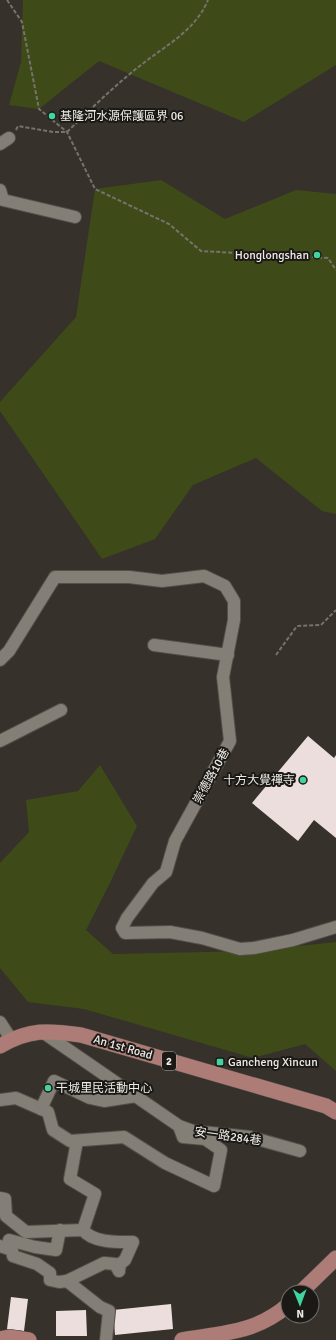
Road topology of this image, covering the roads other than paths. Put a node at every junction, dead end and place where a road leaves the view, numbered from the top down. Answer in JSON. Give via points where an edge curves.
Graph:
{"nodes":[{"id":1,"x":0,"y":190,"type":"edge"},
{"id":2,"x":75,"y":218,"type":"dead end"},
{"id":3,"x":154,"y":645,"type":"dead end"},
{"id":4,"x":228,"y":654,"type":"junction"},
{"id":5,"x":0,"y":660,"type":"edge"},
{"id":6,"x":61,"y":710,"type":"dead end"},
{"id":7,"x":0,"y":741,"type":"edge"},
{"id":8,"x":336,"y":927,"type":"edge"},
{"id":9,"x":0,"y":1022,"type":"edge"},
{"id":10,"x":41,"y":1032,"type":"junction"},
{"id":11,"x":5,"y":1042,"type":"edge"},
{"id":12,"x":136,"y":1096,"type":"junction"},
{"id":13,"x":0,"y":1100,"type":"edge"},
{"id":14,"x":41,"y":1109,"type":"junction"},
{"id":15,"x":336,"y":1112,"type":"edge"},
{"id":16,"x":179,"y":1126,"type":"junction"},
{"id":17,"x":77,"y":1141,"type":"junction"},
{"id":18,"x":300,"y":1151,"type":"dead end"},
{"id":19,"x":0,"y":1198,"type":"edge"},
{"id":20,"x":13,"y":1222,"type":"junction"},
{"id":21,"x":60,"y":1230,"type":"junction"},
{"id":22,"x":83,"y":1230,"type":"junction"},
{"id":23,"x":5,"y":1245,"type":"edge"},
{"id":24,"x":336,"y":1258,"type":"edge"},
{"id":25,"x":67,"y":1281,"type":"junction"},
{"id":26,"x":310,"y":1284,"type":"edge"},
{"id":27,"x":280,"y":1311,"type":"edge"},
{"id":28,"x":106,"y":1338,"type":"edge"},
{"id":29,"x":0,"y":1339,"type":"edge"},
{"id":30,"x":29,"y":1340,"type":"edge"},
{"id":31,"x":182,"y":1340,"type":"edge"}],
"edges":[{"from":1,"to":2,"type":"street","via":[[3,200]]},
{"from":3,"to":4,"type":"street"},
{"from":4,"to":5,"type":"street","name":"崇德路10巷","via":[[234,620],[234,601],[224,586],[204,576],[162,581],[129,577],[55,577],[9,651]]},
{"from":4,"to":8,"type":"street","name":"崇德路10巷","via":[[223,677],[230,741],[174,841],[166,872],[153,883],[126,918],[122,928],[125,933],[170,932],[240,949],[285,941]]},
{"from":6,"to":7,"type":"street"},
{"from":9,"to":11,"type":"street"},
{"from":10,"to":11,"type":"main road","name":"An 1st Road","number":"2"},
{"from":10,"to":12,"type":"street","name":"安一路284巷"},
{"from":10,"to":15,"type":"main road","name":"An 1st Road","number":"2","via":[[81,1035],[326,1106]]},
{"from":12,"to":14,"type":"street","via":[[104,1101],[90,1098],[54,1081]]},
{"from":12,"to":16,"type":"street","name":"安一路284巷"},
{"from":13,"to":14,"type":"street","via":[[16,1098]]},
{"from":14,"to":17,"type":"street","via":[[48,1112],[53,1130],[70,1141]]},
{"from":16,"to":17,"type":"street","via":[[183,1137],[205,1139],[221,1150],[214,1186],[165,1163],[124,1137]]},
{"from":16,"to":18,"type":"street","name":"安一路284巷","via":[[193,1131],[250,1136]]},
{"from":17,"to":22,"type":"street","via":[[70,1180],[95,1194]]},
{"from":19,"to":20,"type":"street","via":[[5,1199],[6,1216]]},
{"from":20,"to":21,"type":"street","via":[[26,1232]]},
{"from":20,"to":23,"type":"street"},
{"from":21,"to":22,"type":"street"},
{"from":21,"to":23,"type":"street","via":[[56,1250]]},
{"from":22,"to":25,"type":"street","via":[[86,1234],[108,1241],[133,1242],[126,1260],[120,1264],[119,1271],[115,1264],[104,1263]]},
{"from":23,"to":25,"type":"street","via":[[12,1250],[13,1256],[37,1264],[50,1273],[50,1280]]},
{"from":24,"to":26,"type":"main road"},
{"from":25,"to":28,"type":"street","via":[[100,1307],[109,1310]]},
{"from":27,"to":31,"type":"main road","via":[[257,1325],[241,1330]]},
{"from":29,"to":30,"type":"main road","via":[[9,1337]]}]}
